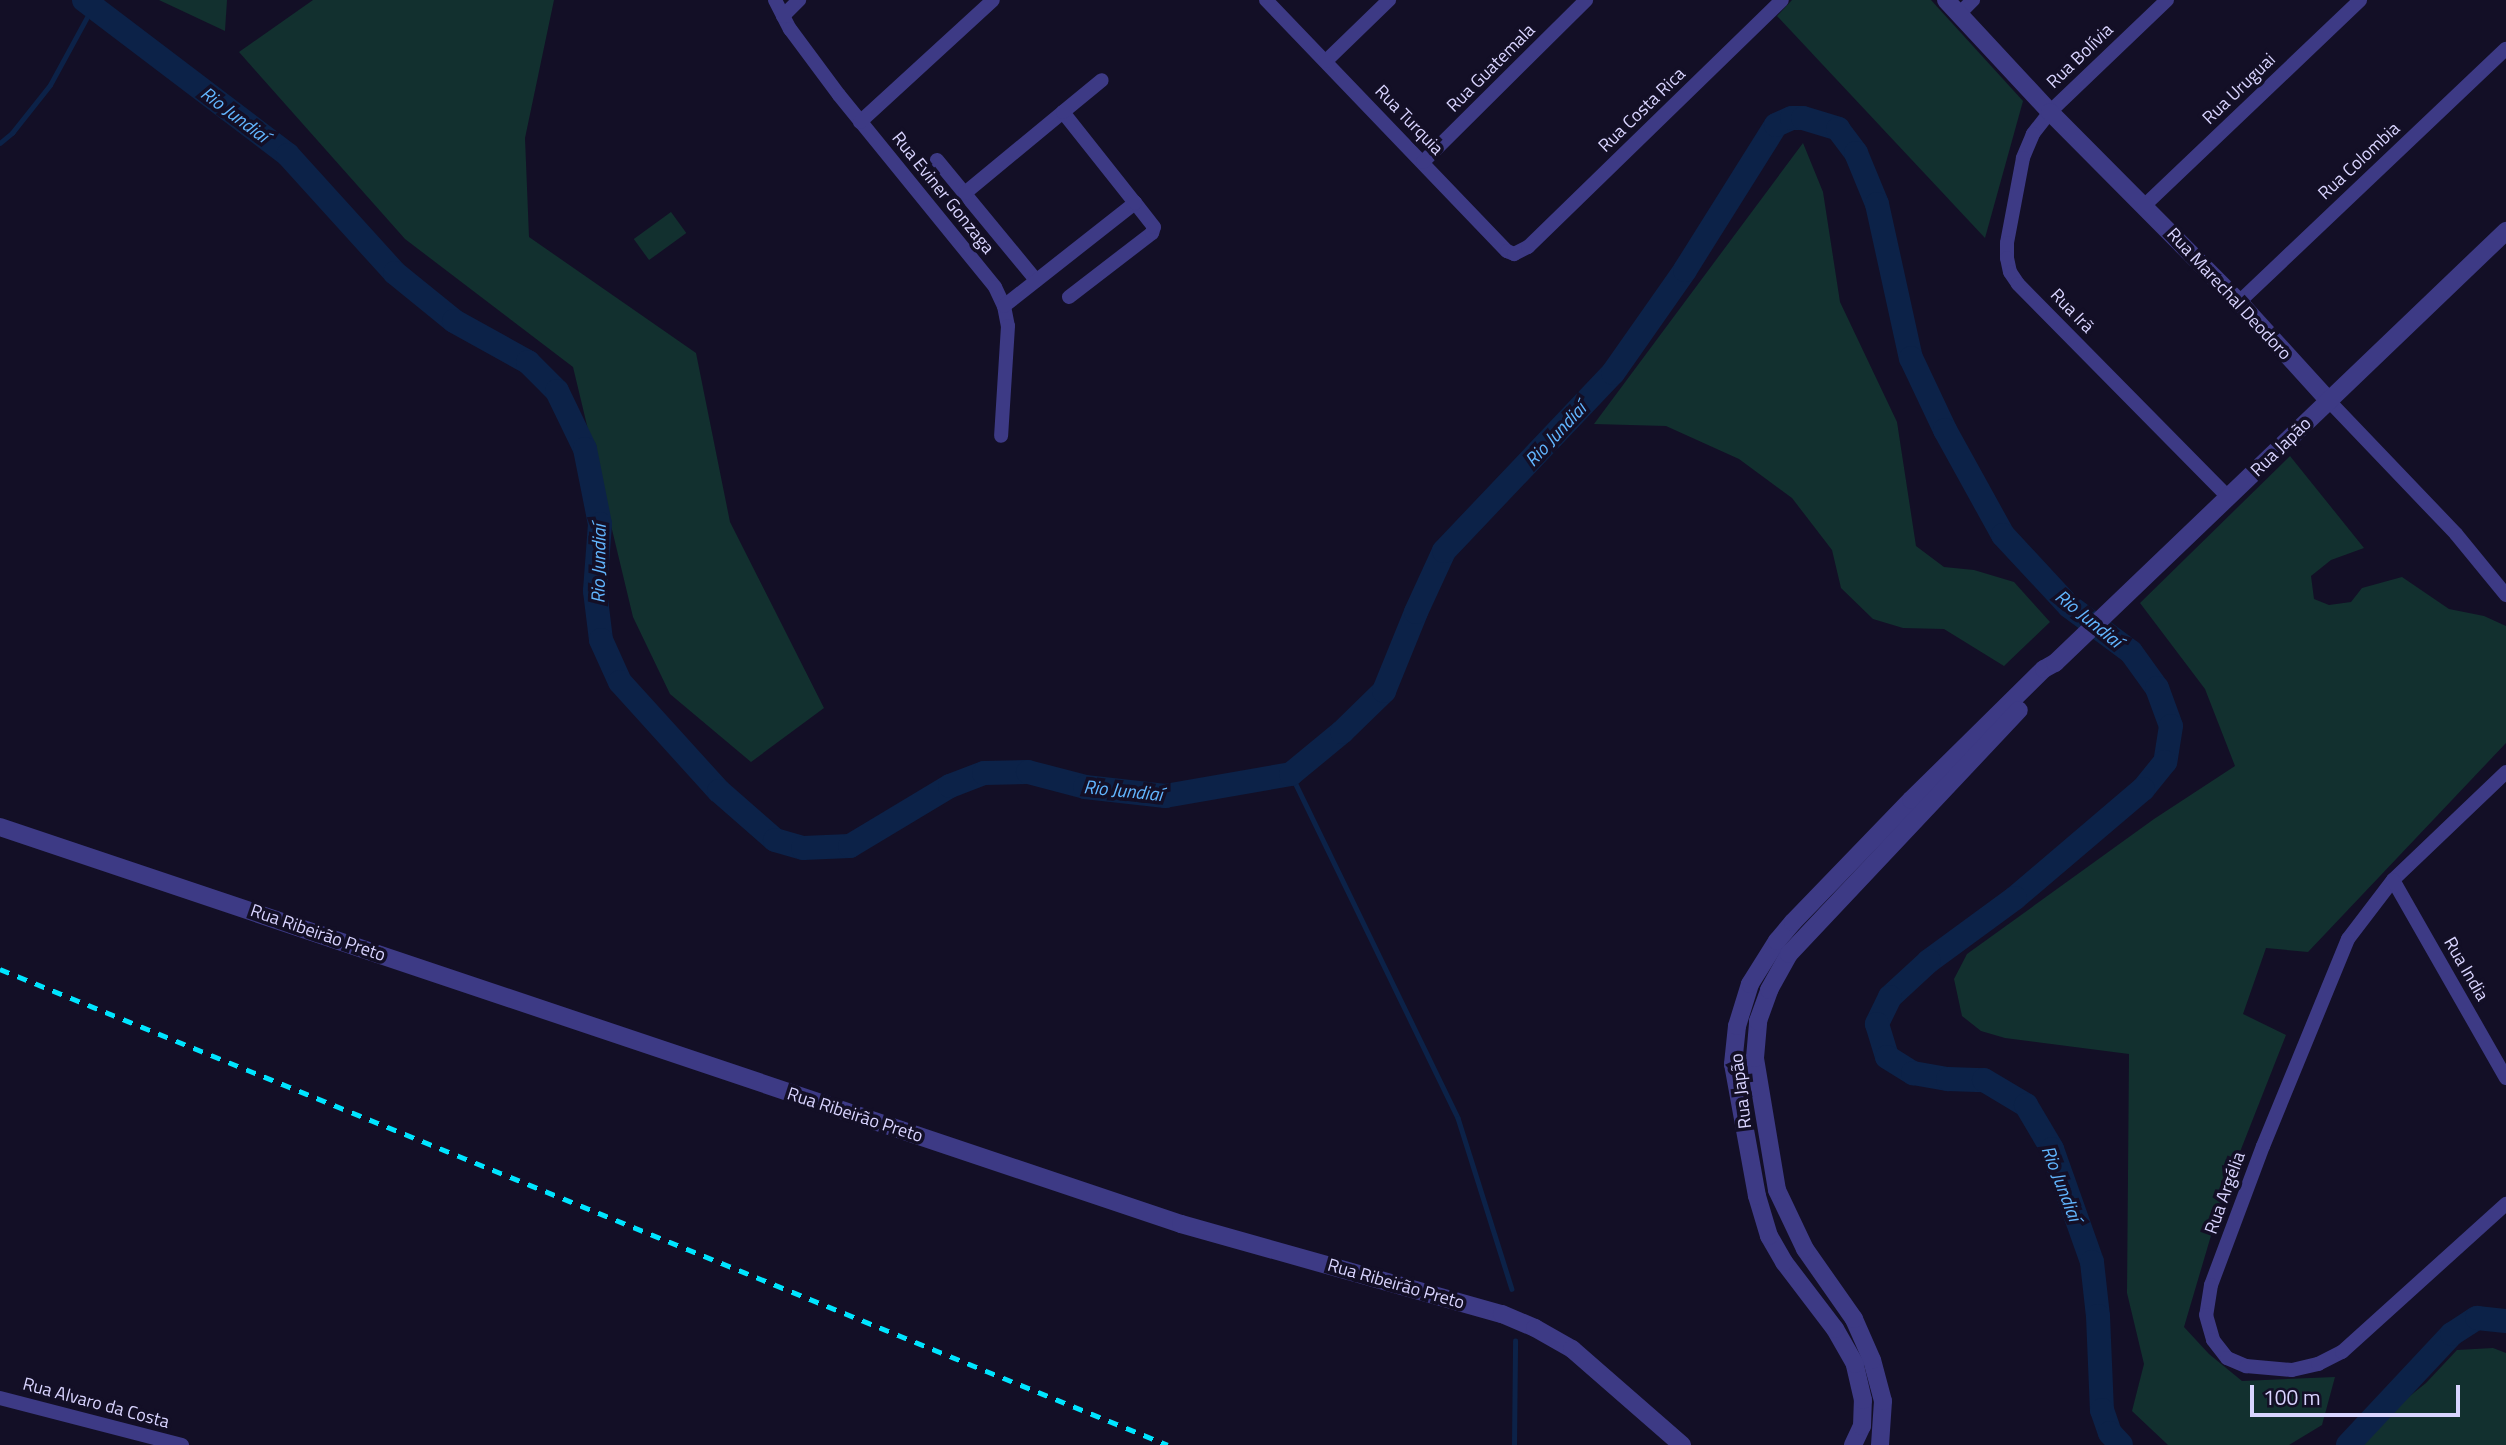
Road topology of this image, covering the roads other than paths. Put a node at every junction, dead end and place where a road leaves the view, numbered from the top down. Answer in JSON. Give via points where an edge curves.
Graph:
{"nodes":[{"id":1,"x":775,"y":0,"type":"edge"},
{"id":2,"x":799,"y":0,"type":"edge"},
{"id":3,"x":993,"y":0,"type":"edge"},
{"id":4,"x":1266,"y":0,"type":"edge"},
{"id":5,"x":1389,"y":0,"type":"edge"},
{"id":6,"x":1587,"y":0,"type":"edge"},
{"id":7,"x":1782,"y":0,"type":"edge"},
{"id":8,"x":1946,"y":0,"type":"edge"},
{"id":9,"x":1973,"y":0,"type":"edge"},
{"id":10,"x":2166,"y":0,"type":"edge"},
{"id":11,"x":2360,"y":0,"type":"edge"},
{"id":12,"x":1959,"y":14,"type":"junction"},
{"id":13,"x":783,"y":16,"type":"junction"},
{"id":14,"x":2506,"y":49,"type":"edge"},
{"id":15,"x":1326,"y":61,"type":"junction"},
{"id":16,"x":1102,"y":80,"type":"dead end"},
{"id":17,"x":2050,"y":111,"type":"junction"},
{"id":18,"x":1063,"y":112,"type":"junction"},
{"id":19,"x":860,"y":122,"type":"junction"},
{"id":20,"x":937,"y":160,"type":"dead end"},
{"id":21,"x":1423,"y":162,"type":"junction"},
{"id":22,"x":965,"y":193,"type":"junction"},
{"id":23,"x":1135,"y":203,"type":"junction"},
{"id":24,"x":2144,"y":205,"type":"junction"},
{"id":25,"x":2506,"y":231,"type":"edge"},
{"id":26,"x":1528,"y":247,"type":"joint"},
{"id":27,"x":1036,"y":280,"type":"junction"},
{"id":28,"x":1069,"y":297,"type":"dead end"},
{"id":29,"x":2239,"y":302,"type":"junction"},
{"id":30,"x":1004,"y":306,"type":"junction"},
{"id":31,"x":2329,"y":401,"type":"junction"},
{"id":32,"x":1001,"y":436,"type":"dead end"},
{"id":33,"x":2228,"y":497,"type":"junction"},
{"id":34,"x":2506,"y":595,"type":"edge"},
{"id":35,"x":2059,"y":659,"type":"junction"},
{"id":36,"x":2506,"y":772,"type":"edge"},
{"id":37,"x":0,"y":828,"type":"edge"},
{"id":38,"x":2393,"y":880,"type":"junction"},
{"id":39,"x":2506,"y":1077,"type":"edge"},
{"id":40,"x":2506,"y":1204,"type":"edge"},
{"id":41,"x":0,"y":1398,"type":"edge"},
{"id":42,"x":182,"y":1445,"type":"edge"},
{"id":43,"x":1682,"y":1445,"type":"edge"},
{"id":44,"x":1853,"y":1445,"type":"edge"},
{"id":45,"x":1880,"y":1445,"type":"edge"}],
"edges":[{"from":1,"to":13,"type":"street","name":"Rua Eviner Gonzaga"},
{"from":2,"to":13,"type":"street"},
{"from":3,"to":19,"type":"street"},
{"from":4,"to":15,"type":"street","name":"Rua Turquia"},
{"from":5,"to":15,"type":"street"},
{"from":6,"to":21,"type":"street","name":"Rua Guatemala"},
{"from":7,"to":26,"type":"street","name":"Rua Costa Rica"},
{"from":8,"to":12,"type":"street","name":"Rua Marechal Deodoro"},
{"from":9,"to":12,"type":"street"},
{"from":10,"to":17,"type":"street","name":"Rua Bolívia"},
{"from":11,"to":24,"type":"street","name":"Rua Uruguai"},
{"from":12,"to":17,"type":"street","name":"Rua Marechal Deodoro"},
{"from":13,"to":19,"type":"street","name":"Rua Eviner Gonzaga"},
{"from":14,"to":29,"type":"street","name":"Rua Colombia"},
{"from":15,"to":21,"type":"street","name":"Rua Turquia"},
{"from":16,"to":18,"type":"street"},
{"from":17,"to":24,"type":"street","name":"Rua Marechal Deodoro"},
{"from":17,"to":33,"type":"street","name":"Rua Irã","via":[[2023,158],[2007,243],[2010,272]]},
{"from":18,"to":22,"type":"street"},
{"from":18,"to":23,"type":"street"},
{"from":19,"to":30,"type":"street","name":"Rua Eviner Gonzaga","via":[[995,287]]},
{"from":20,"to":22,"type":"street"},
{"from":21,"to":26,"type":"street","name":"Rua Turquia","via":[[1507,251],[1514,254]]},
{"from":22,"to":27,"type":"street"},
{"from":23,"to":27,"type":"street"},
{"from":23,"to":28,"type":"street","via":[[1154,227],[1152,233]]},
{"from":24,"to":29,"type":"street","name":"Rua Marechal Deodoro"},
{"from":25,"to":31,"type":"street","name":"Rua Japão"},
{"from":27,"to":30,"type":"street"},
{"from":29,"to":31,"type":"street","name":"Rua Marechal Deodoro"},
{"from":30,"to":32,"type":"street","name":"Rua Eviner Gonzaga","via":[[1008,326]]},
{"from":31,"to":33,"type":"street","name":"Rua Japão"},
{"from":31,"to":34,"type":"street","name":"Rua Marechal Deodoro","via":[[2456,534]]},
{"from":33,"to":35,"type":"street","name":"Rua Japão"},
{"from":35,"to":44,"type":"street","name":"Rua Japão","via":[[1793,922],[1750,984],[1737,1026],[1734,1064],[1757,1196],[1769,1236],[1784,1262],[1835,1329],[1855,1364],[1863,1400],[1861,1426]]},
{"from":35,"to":45,"type":"street","name":"Rua Japão","via":[[2026,703],[1789,954],[1758,1021],[1755,1058],[1777,1191],[1805,1249],[1854,1319],[1872,1360],[1883,1401]]},
{"from":36,"to":38,"type":"street","name":"Rua Argélia"},
{"from":37,"to":43,"type":"street","name":"Rua Ribeirão Preto","via":[[1181,1224],[1502,1314],[1572,1349]]},
{"from":38,"to":39,"type":"street","name":"Rua India"},
{"from":38,"to":40,"type":"street","name":"Rua Argélia","via":[[2348,939],[2263,1146],[2211,1285],[2206,1315],[2213,1340],[2227,1358],[2246,1366],[2292,1370],[2318,1364],[2342,1352]]},
{"from":41,"to":42,"type":"street","name":"Rua Alvaro da Costa"}]}
